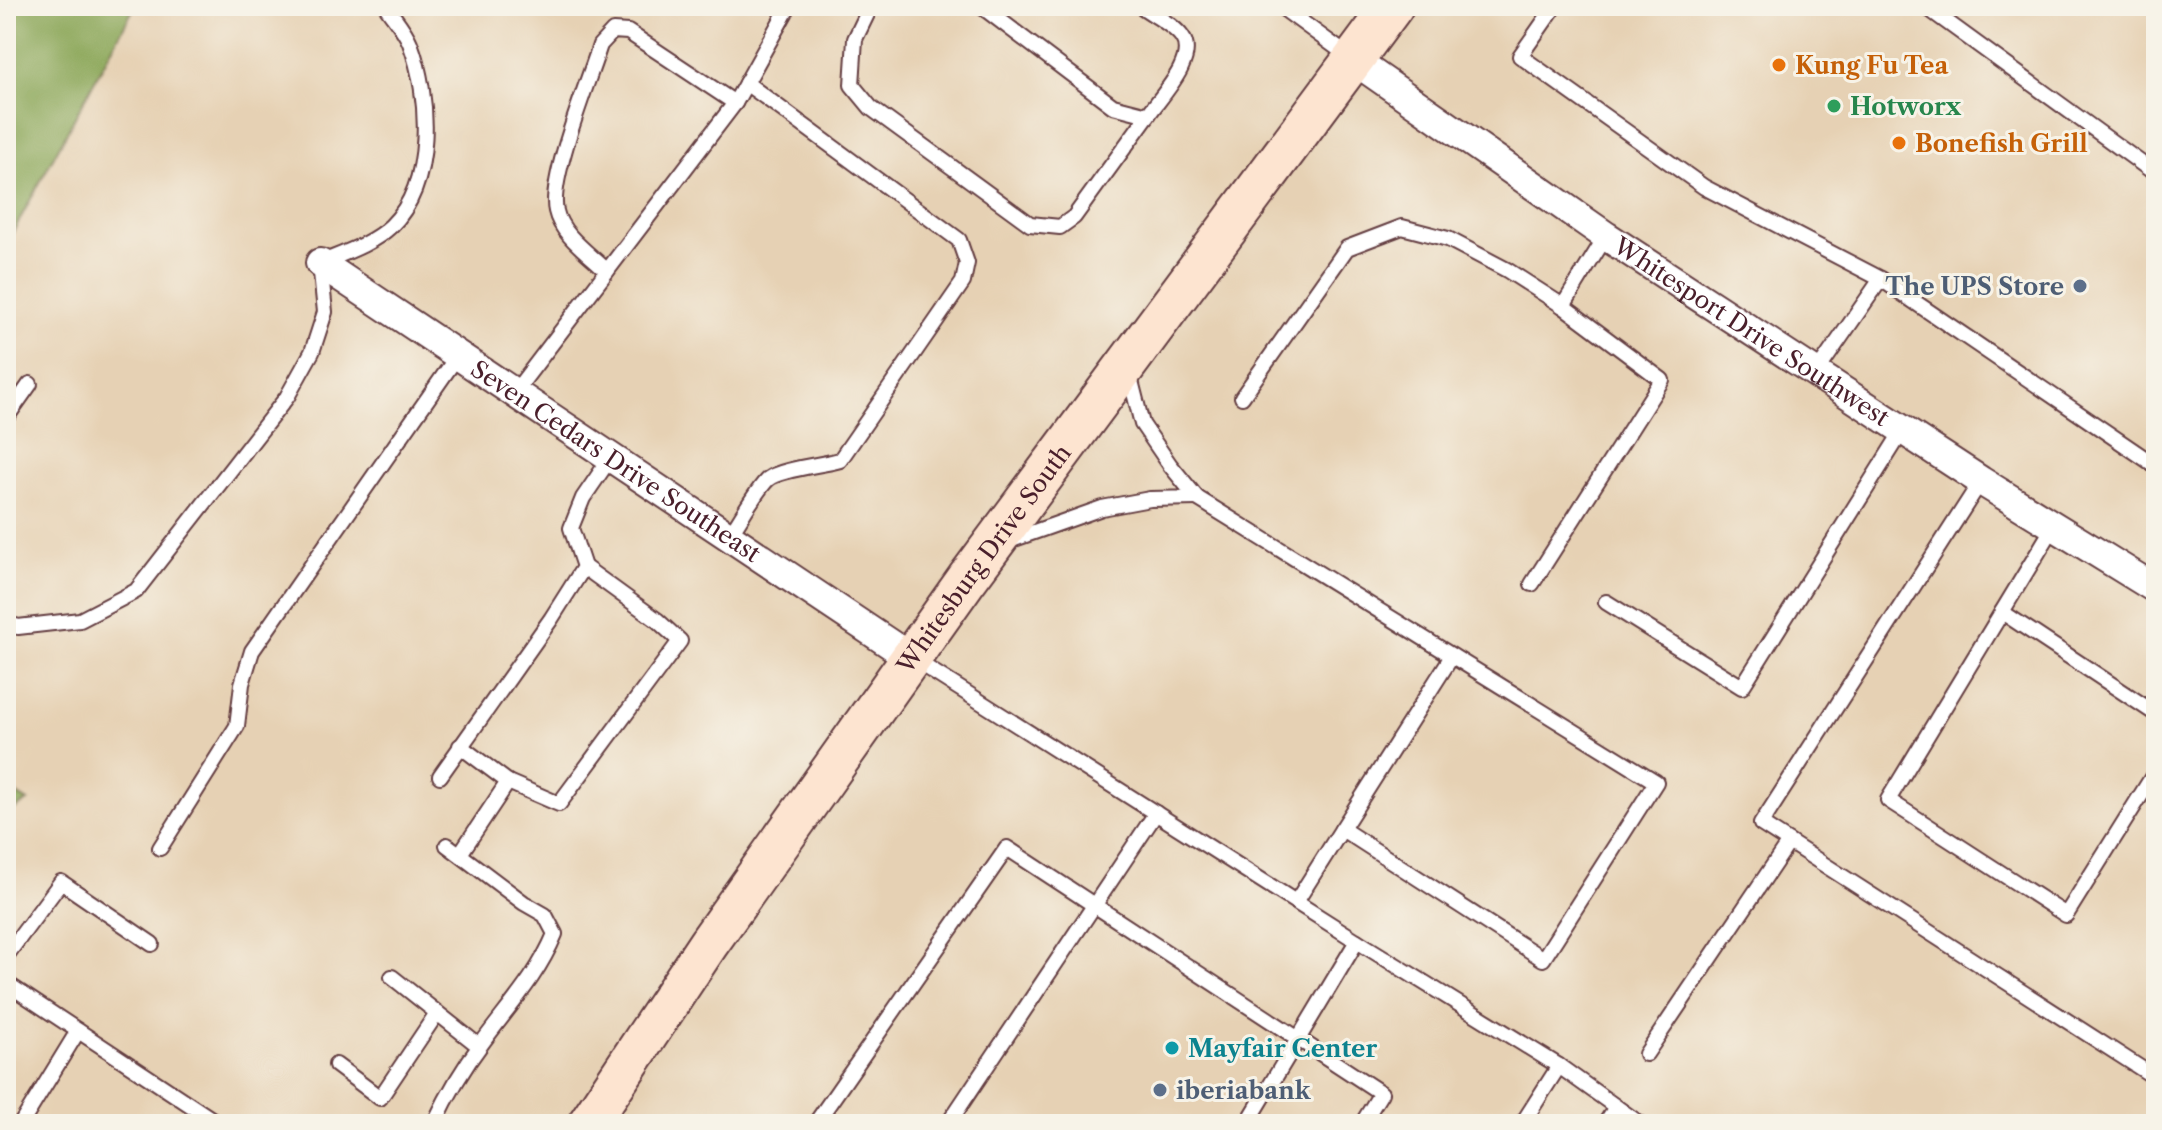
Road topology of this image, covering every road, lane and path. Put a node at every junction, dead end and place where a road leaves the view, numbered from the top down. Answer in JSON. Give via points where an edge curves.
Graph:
{"nodes":[{"id":1,"x":386,"y":6,"type":"edge"},
{"id":2,"x":789,"y":6,"type":"edge"},
{"id":3,"x":871,"y":6,"type":"edge"},
{"id":4,"x":981,"y":6,"type":"edge"},
{"id":5,"x":1141,"y":6,"type":"edge"},
{"id":6,"x":1280,"y":6,"type":"edge"},
{"id":7,"x":1393,"y":6,"type":"edge"},
{"id":8,"x":1555,"y":6,"type":"edge"},
{"id":9,"x":1925,"y":6,"type":"edge"},
{"id":10,"x":1355,"y":61,"type":"junction"},
{"id":11,"x":746,"y":83,"type":"junction"},
{"id":12,"x":735,"y":103,"type":"junction"},
{"id":13,"x":1148,"y":115,"type":"junction"},
{"id":14,"x":2156,"y":174,"type":"edge"},
{"id":15,"x":1606,"y":236,"type":"junction"},
{"id":16,"x":320,"y":263,"type":"junction"},
{"id":17,"x":607,"y":271,"type":"junction"},
{"id":18,"x":1881,"y":279,"type":"junction"},
{"id":19,"x":1563,"y":306,"type":"junction"},
{"id":20,"x":458,"y":355,"type":"junction"},
{"id":21,"x":1126,"y":363,"type":"junction"},
{"id":22,"x":1816,"y":373,"type":"junction"},
{"id":23,"x":30,"y":384,"type":"dead end"},
{"id":24,"x":514,"y":393,"type":"junction"},
{"id":25,"x":1242,"y":397,"type":"dead end"},
{"id":26,"x":6,"y":418,"type":"edge"},
{"id":27,"x":1903,"y":430,"type":"junction"},
{"id":28,"x":611,"y":457,"type":"junction"},
{"id":29,"x":2156,"y":466,"type":"edge"},
{"id":30,"x":1981,"y":481,"type":"junction"},
{"id":31,"x":1197,"y":498,"type":"junction"},
{"id":32,"x":2054,"y":526,"type":"junction"},
{"id":33,"x":729,"y":536,"type":"junction"},
{"id":34,"x":990,"y":548,"type":"junction"},
{"id":35,"x":584,"y":567,"type":"junction"},
{"id":36,"x":1532,"y":584,"type":"dead end"},
{"id":37,"x":2156,"y":589,"type":"edge"},
{"id":38,"x":1606,"y":602,"type":"dead end"},
{"id":39,"x":2002,"y":612,"type":"junction"},
{"id":40,"x":6,"y":623,"type":"edge"},
{"id":41,"x":1452,"y":656,"type":"junction"},
{"id":42,"x":911,"y":658,"type":"junction"},
{"id":43,"x":2156,"y":714,"type":"edge"},
{"id":44,"x":460,"y":746,"type":"junction"},
{"id":45,"x":2156,"y":771,"type":"edge"},
{"id":46,"x":440,"y":776,"type":"dead end"},
{"id":47,"x":508,"y":782,"type":"junction"},
{"id":48,"x":1156,"y":813,"type":"junction"},
{"id":49,"x":1342,"y":829,"type":"junction"},
{"id":50,"x":1789,"y":842,"type":"junction"},
{"id":51,"x":447,"y":845,"type":"dead end"},
{"id":52,"x":160,"y":848,"type":"dead end"},
{"id":53,"x":460,"y":854,"type":"junction"},
{"id":54,"x":1296,"y":902,"type":"junction"},
{"id":55,"x":1093,"y":904,"type":"junction"},
{"id":56,"x":1357,"y":941,"type":"junction"},
{"id":57,"x":152,"y":944,"type":"dead end"},
{"id":58,"x":6,"y":956,"type":"edge"},
{"id":59,"x":392,"y":977,"type":"dead end"},
{"id":60,"x":6,"y":983,"type":"edge"},
{"id":61,"x":437,"y":1013,"type":"junction"},
{"id":62,"x":78,"y":1031,"type":"junction"},
{"id":63,"x":1298,"y":1038,"type":"junction"},
{"id":64,"x":479,"y":1046,"type":"junction"},
{"id":65,"x":1646,"y":1054,"type":"dead end"},
{"id":66,"x":336,"y":1065,"type":"dead end"},
{"id":67,"x":1559,"y":1066,"type":"junction"},
{"id":68,"x":2156,"y":1078,"type":"edge"},
{"id":69,"x":1616,"y":1107,"type":"junction"},
{"id":70,"x":21,"y":1124,"type":"edge"},
{"id":71,"x":219,"y":1124,"type":"edge"},
{"id":72,"x":434,"y":1124,"type":"edge"},
{"id":73,"x":588,"y":1124,"type":"edge"},
{"id":74,"x":815,"y":1124,"type":"edge"},
{"id":75,"x":948,"y":1124,"type":"edge"},
{"id":76,"x":1247,"y":1124,"type":"edge"},
{"id":77,"x":1362,"y":1124,"type":"edge"},
{"id":78,"x":1522,"y":1124,"type":"edge"},
{"id":79,"x":1605,"y":1124,"type":"edge"},
{"id":80,"x":1640,"y":1124,"type":"edge"}],
"edges":[{"from":1,"to":16,"type":"lane","via":[[409,40],[420,81],[425,135],[417,182],[390,227],[364,245]]},
{"from":2,"to":11,"type":"lane"},
{"from":3,"to":13,"type":"lane","via":[[855,39],[852,85],[871,108],[1030,224],[1060,227],[1074,217]]},
{"from":4,"to":13,"type":"lane","via":[[1113,106]]},
{"from":5,"to":13,"type":"lane","via":[[1182,36],[1188,49],[1184,65]]},
{"from":6,"to":10,"type":"lane"},
{"from":7,"to":10,"type":"main road","name":"Whitesburg Drive South"},
{"from":8,"to":18,"type":"lane","via":[[1520,56],[1704,187]]},
{"from":9,"to":14,"type":"lane"},
{"from":10,"to":15,"type":"street","name":"Whitesport Drive Southwest"},
{"from":10,"to":21,"type":"main road","name":"Whitesburg Drive South"},
{"from":11,"to":12,"type":"lane"},
{"from":11,"to":33,"type":"lane","via":[[959,240],[967,263],[963,282],[840,460],[769,479]]},
{"from":12,"to":17,"type":"lane"},
{"from":12,"to":17,"type":"lane","via":[[628,32],[613,31],[600,45],[555,182],[556,211],[564,230]]},
{"from":15,"to":19,"type":"lane"},
{"from":15,"to":22,"type":"street","name":"Whitesport Drive Southwest"},
{"from":16,"to":20,"type":"street","name":"Seven Cedars Drive Southeast"},
{"from":16,"to":40,"type":"lane","via":[[325,312],[312,352],[287,397],[136,591],[80,620],[18,627]]},
{"from":17,"to":24,"type":"lane"},
{"from":18,"to":22,"type":"lane"},
{"from":18,"to":29,"type":"lane"},
{"from":19,"to":25,"type":"lane","via":[[1448,239],[1402,227],[1347,248]]},
{"from":19,"to":36,"type":"lane","via":[[1662,380]]},
{"from":20,"to":24,"type":"street","name":"Seven Cedars Drive Southeast"},
{"from":20,"to":52,"type":"lane","via":[[252,651],[237,726]]},
{"from":21,"to":31,"type":"lane","via":[[1142,424]]},
{"from":21,"to":34,"type":"main road","name":"Whitesburg Drive South"},
{"from":22,"to":27,"type":"street","name":"Whitesport Drive Southwest"},
{"from":23,"to":26,"type":"lane"},
{"from":24,"to":28,"type":"street","name":"Seven Cedars Drive Southeast"},
{"from":27,"to":30,"type":"street","name":"Whitesport Drive Southwest"},
{"from":27,"to":38,"type":"lane","via":[[1742,687]]},
{"from":28,"to":33,"type":"street","name":"Seven Cedars Drive Southeast"},
{"from":28,"to":35,"type":"lane","via":[[583,498],[571,528]]},
{"from":30,"to":32,"type":"street","name":"Whitesport Drive Southwest"},
{"from":30,"to":50,"type":"lane","via":[[1761,824]]},
{"from":31,"to":34,"type":"lane","via":[[1102,508]]},
{"from":31,"to":41,"type":"lane"},
{"from":32,"to":37,"type":"street","name":"Whitesport Drive Southwest"},
{"from":32,"to":39,"type":"lane"},
{"from":33,"to":42,"type":"street","name":"Seven Cedars Drive Southeast"},
{"from":34,"to":42,"type":"main road","name":"Whitesburg Drive South"},
{"from":35,"to":44,"type":"lane"},
{"from":35,"to":47,"type":"lane","via":[[680,641],[559,804]]},
{"from":39,"to":43,"type":"lane"},
{"from":39,"to":45,"type":"lane","via":[[1888,800],[2066,915]]},
{"from":41,"to":49,"type":"lane"},
{"from":41,"to":49,"type":"lane","via":[[1656,782],[1648,795],[1543,959]]},
{"from":42,"to":48,"type":"lane"},
{"from":42,"to":73,"type":"main road","name":"Whitesburg Drive South"},
{"from":44,"to":46,"type":"lane"},
{"from":44,"to":47,"type":"lane"},
{"from":47,"to":53,"type":"lane"},
{"from":48,"to":54,"type":"lane"},
{"from":48,"to":55,"type":"lane"},
{"from":49,"to":54,"type":"lane"},
{"from":50,"to":65,"type":"lane"},
{"from":50,"to":68,"type":"lane"},
{"from":51,"to":53,"type":"lane"},
{"from":53,"to":64,"type":"lane","via":[[545,915],[555,934],[543,962]]},
{"from":54,"to":56,"type":"lane"},
{"from":55,"to":63,"type":"lane"},
{"from":55,"to":74,"type":"lane","via":[[1007,848]]},
{"from":55,"to":75,"type":"lane"},
{"from":56,"to":63,"type":"lane"},
{"from":56,"to":67,"type":"lane"},
{"from":57,"to":58,"type":"lane","via":[[61,882]]},
{"from":59,"to":61,"type":"lane"},
{"from":60,"to":62,"type":"lane"},
{"from":61,"to":64,"type":"lane"},
{"from":61,"to":66,"type":"lane","via":[[380,1098]]},
{"from":62,"to":70,"type":"lane"},
{"from":62,"to":71,"type":"lane"},
{"from":63,"to":76,"type":"lane"},
{"from":63,"to":77,"type":"lane","via":[[1381,1093]]},
{"from":64,"to":72,"type":"lane"},
{"from":67,"to":69,"type":"lane"},
{"from":67,"to":78,"type":"lane"},
{"from":69,"to":79,"type":"lane"},
{"from":69,"to":80,"type":"lane"}]}
